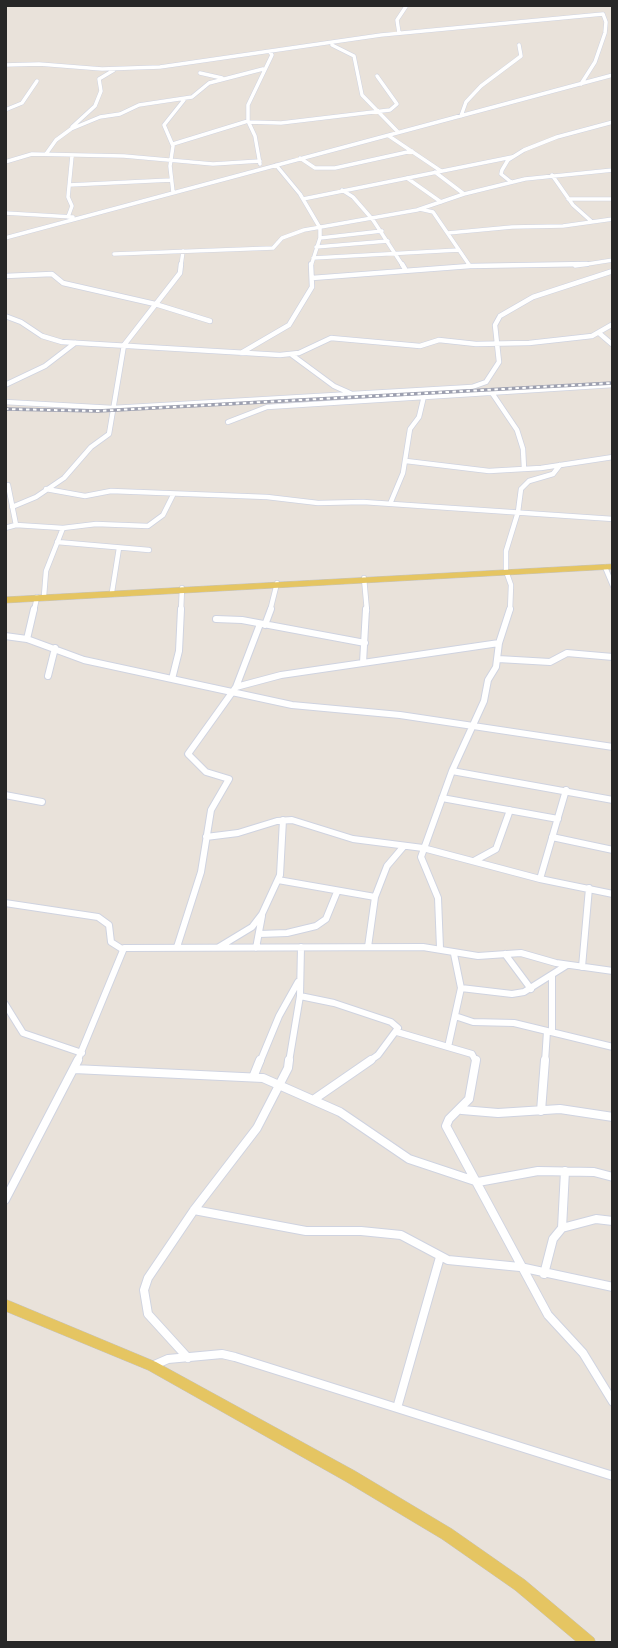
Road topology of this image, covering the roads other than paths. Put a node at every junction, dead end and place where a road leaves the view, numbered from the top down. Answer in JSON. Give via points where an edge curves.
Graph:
{"nodes":[{"id":1,"x":407,"y":5,"type":"edge"},
{"id":2,"x":399,"y":33,"type":"junction"},
{"id":3,"x":323,"y":44,"type":"junction"},
{"id":4,"x":519,"y":45,"type":"dead end"},
{"id":5,"x":270,"y":52,"type":"junction"},
{"id":6,"x":192,"y":63,"type":"junction"},
{"id":7,"x":5,"y":65,"type":"edge"},
{"id":8,"x":115,"y":69,"type":"junction"},
{"id":9,"x":263,"y":69,"type":"junction"},
{"id":10,"x":200,"y":73,"type":"junction"},
{"id":11,"x":613,"y":75,"type":"edge"},
{"id":12,"x":377,"y":76,"type":"dead end"},
{"id":13,"x":226,"y":79,"type":"junction"},
{"id":14,"x":37,"y":81,"type":"dead end"},
{"id":15,"x":206,"y":84,"type":"junction"},
{"id":16,"x":581,"y":84,"type":"junction"},
{"id":17,"x":184,"y":100,"type":"junction"},
{"id":18,"x":5,"y":110,"type":"edge"},
{"id":19,"x":378,"y":113,"type":"junction"},
{"id":20,"x":461,"y":116,"type":"junction"},
{"id":21,"x":249,"y":122,"type":"junction"},
{"id":22,"x":613,"y":122,"type":"edge"},
{"id":23,"x":71,"y":129,"type":"junction"},
{"id":24,"x":396,"y":135,"type":"junction"},
{"id":25,"x":173,"y":144,"type":"junction"},
{"id":26,"x":412,"y":151,"type":"junction"},
{"id":27,"x":46,"y":154,"type":"junction"},
{"id":28,"x":72,"y":156,"type":"junction"},
{"id":29,"x":512,"y":157,"type":"junction"},
{"id":30,"x":300,"y":158,"type":"junction"},
{"id":31,"x":170,"y":160,"type":"junction"},
{"id":32,"x":260,"y":161,"type":"junction"},
{"id":33,"x":5,"y":162,"type":"edge"},
{"id":34,"x":276,"y":165,"type":"junction"},
{"id":35,"x":258,"y":170,"type":"junction"},
{"id":36,"x":613,"y":170,"type":"edge"},
{"id":37,"x":441,"y":171,"type":"junction"},
{"id":38,"x":435,"y":172,"type":"junction"},
{"id":39,"x":552,"y":175,"type":"junction"},
{"id":40,"x":407,"y":178,"type":"junction"},
{"id":41,"x":171,"y":180,"type":"junction"},
{"id":42,"x":511,"y":182,"type":"junction"},
{"id":43,"x":69,"y":185,"type":"junction"},
{"id":44,"x":342,"y":190,"type":"junction"},
{"id":45,"x":173,"y":192,"type":"junction"},
{"id":46,"x":464,"y":194,"type":"junction"},
{"id":47,"x":303,"y":199,"type":"junction"},
{"id":48,"x":568,"y":199,"type":"junction"},
{"id":49,"x":613,"y":199,"type":"edge"},
{"id":50,"x":441,"y":202,"type":"junction"},
{"id":51,"x":420,"y":209,"type":"junction"},
{"id":52,"x":5,"y":213,"type":"edge"},
{"id":53,"x":68,"y":217,"type":"junction"},
{"id":54,"x":79,"y":218,"type":"junction"},
{"id":55,"x":373,"y":219,"type":"junction"},
{"id":56,"x":613,"y":219,"type":"edge"},
{"id":57,"x":591,"y":221,"type":"junction"},
{"id":58,"x":320,"y":228,"type":"junction"},
{"id":59,"x":382,"y":231,"type":"junction"},
{"id":60,"x":447,"y":233,"type":"junction"},
{"id":61,"x":5,"y":238,"type":"edge"},
{"id":62,"x":320,"y":238,"type":"junction"},
{"id":63,"x":388,"y":241,"type":"junction"},
{"id":64,"x":316,"y":247,"type":"junction"},
{"id":65,"x":458,"y":250,"type":"junction"},
{"id":66,"x":183,"y":251,"type":"junction"},
{"id":67,"x":395,"y":253,"type":"junction"},
{"id":68,"x":114,"y":254,"type":"dead end"},
{"id":69,"x":313,"y":258,"type":"junction"},
{"id":70,"x":613,"y":260,"type":"edge"},
{"id":71,"x":470,"y":266,"type":"junction"},
{"id":72,"x":405,"y":269,"type":"junction"},
{"id":73,"x":613,"y":271,"type":"edge"},
{"id":74,"x":5,"y":276,"type":"edge"},
{"id":75,"x":312,"y":278,"type":"junction"},
{"id":76,"x":155,"y":304,"type":"junction"},
{"id":77,"x":5,"y":316,"type":"edge"},
{"id":78,"x":210,"y":321,"type":"dead end"},
{"id":79,"x":613,"y":324,"type":"edge"},
{"id":80,"x":599,"y":333,"type":"junction"},
{"id":81,"x":497,"y":343,"type":"junction"},
{"id":82,"x":75,"y":344,"type":"junction"},
{"id":83,"x":124,"y":345,"type":"junction"},
{"id":84,"x":613,"y":345,"type":"edge"},
{"id":85,"x":241,"y":353,"type":"junction"},
{"id":86,"x":292,"y":355,"type":"junction"},
{"id":87,"x":613,"y":385,"type":"edge"},
{"id":88,"x":5,"y":386,"type":"edge"},
{"id":89,"x":492,"y":393,"type":"junction"},
{"id":90,"x":355,"y":395,"type":"junction"},
{"id":91,"x":424,"y":397,"type":"junction"},
{"id":92,"x":5,"y":402,"type":"edge"},
{"id":93,"x":113,"y":408,"type":"junction"},
{"id":94,"x":228,"y":422,"type":"dead end"},
{"id":95,"x":613,"y":457,"type":"edge"},
{"id":96,"x":406,"y":461,"type":"junction"},
{"id":97,"x":559,"y":465,"type":"junction"},
{"id":98,"x":524,"y":469,"type":"junction"},
{"id":99,"x":8,"y":485,"type":"dead end"},
{"id":100,"x":46,"y":489,"type":"junction"},
{"id":101,"x":173,"y":495,"type":"junction"},
{"id":102,"x":390,"y":504,"type":"junction"},
{"id":103,"x":12,"y":506,"type":"junction"},
{"id":104,"x":518,"y":512,"type":"junction"},
{"id":105,"x":613,"y":519,"type":"edge"},
{"id":106,"x":16,"y":525,"type":"junction"},
{"id":107,"x":5,"y":528,"type":"edge"},
{"id":108,"x":63,"y":528,"type":"junction"},
{"id":109,"x":57,"y":542,"type":"junction"},
{"id":110,"x":119,"y":548,"type":"junction"},
{"id":111,"x":149,"y":550,"type":"dead end"},
{"id":112,"x":609,"y":567,"type":"edge"},
{"id":113,"x":506,"y":571,"type":"junction"},
{"id":114,"x":364,"y":578,"type":"junction"},
{"id":115,"x":277,"y":583,"type":"junction"},
{"id":116,"x":613,"y":586,"type":"edge"},
{"id":117,"x":182,"y":588,"type":"junction"},
{"id":118,"x":112,"y":592,"type":"junction"},
{"id":119,"x":41,"y":596,"type":"junction"},
{"id":120,"x":5,"y":600,"type":"edge"},
{"id":121,"x":215,"y":619,"type":"dead end"},
{"id":122,"x":263,"y":624,"type":"junction"},
{"id":123,"x":5,"y":636,"type":"edge"},
{"id":124,"x":27,"y":639,"type":"junction"},
{"id":125,"x":365,"y":643,"type":"junction"},
{"id":126,"x":499,"y":643,"type":"junction"},
{"id":127,"x":55,"y":648,"type":"junction"},
{"id":128,"x":613,"y":657,"type":"edge"},
{"id":129,"x":498,"y":659,"type":"junction"},
{"id":130,"x":363,"y":663,"type":"junction"},
{"id":131,"x":48,"y":676,"type":"dead end"},
{"id":132,"x":172,"y":680,"type":"junction"},
{"id":133,"x":236,"y":687,"type":"junction"},
{"id":134,"x":230,"y":693,"type":"junction"},
{"id":135,"x":472,"y":725,"type":"junction"},
{"id":136,"x":613,"y":747,"type":"edge"},
{"id":137,"x":452,"y":771,"type":"junction"},
{"id":138,"x":566,"y":790,"type":"junction"},
{"id":139,"x":5,"y":795,"type":"edge"},
{"id":140,"x":442,"y":798,"type":"junction"},
{"id":141,"x":613,"y":800,"type":"edge"},
{"id":142,"x":42,"y":802,"type":"dead end"},
{"id":143,"x":510,"y":810,"type":"junction"},
{"id":144,"x":558,"y":819,"type":"junction"},
{"id":145,"x":284,"y":820,"type":"junction"},
{"id":146,"x":206,"y":837,"type":"junction"},
{"id":147,"x":552,"y":837,"type":"junction"},
{"id":148,"x":404,"y":846,"type":"junction"},
{"id":149,"x":423,"y":848,"type":"junction"},
{"id":150,"x":613,"y":850,"type":"edge"},
{"id":151,"x":474,"y":861,"type":"junction"},
{"id":152,"x":278,"y":880,"type":"junction"},
{"id":153,"x":540,"y":880,"type":"junction"},
{"id":154,"x":589,"y":888,"type":"junction"},
{"id":155,"x":337,"y":892,"type":"junction"},
{"id":156,"x":613,"y":894,"type":"edge"},
{"id":157,"x":375,"y":897,"type":"junction"},
{"id":158,"x":5,"y":903,"type":"edge"},
{"id":159,"x":262,"y":914,"type":"junction"},
{"id":160,"x":259,"y":934,"type":"junction"},
{"id":161,"x":177,"y":947,"type":"junction"},
{"id":162,"x":301,"y":947,"type":"junction"},
{"id":163,"x":368,"y":947,"type":"junction"},
{"id":164,"x":217,"y":948,"type":"junction"},
{"id":165,"x":256,"y":948,"type":"junction"},
{"id":166,"x":440,"y":948,"type":"junction"},
{"id":167,"x":122,"y":949,"type":"junction"},
{"id":168,"x":454,"y":954,"type":"junction"},
{"id":169,"x":505,"y":954,"type":"junction"},
{"id":170,"x":568,"y":965,"type":"junction"},
{"id":171,"x":582,"y":967,"type":"junction"},
{"id":172,"x":613,"y":971,"type":"edge"},
{"id":173,"x":552,"y":975,"type":"junction"},
{"id":174,"x":300,"y":979,"type":"junction"},
{"id":175,"x":461,"y":988,"type":"junction"},
{"id":176,"x":531,"y":989,"type":"junction"},
{"id":177,"x":300,"y":996,"type":"junction"},
{"id":178,"x":5,"y":1004,"type":"edge"},
{"id":179,"x":454,"y":1016,"type":"junction"},
{"id":180,"x":397,"y":1032,"type":"junction"},
{"id":181,"x":549,"y":1032,"type":"junction"},
{"id":182,"x":448,"y":1047,"type":"junction"},
{"id":183,"x":613,"y":1047,"type":"edge"},
{"id":184,"x":82,"y":1053,"type":"junction"},
{"id":185,"x":74,"y":1069,"type":"junction"},
{"id":186,"x":254,"y":1075,"type":"junction"},
{"id":187,"x":279,"y":1085,"type":"junction"},
{"id":188,"x":313,"y":1100,"type":"junction"},
{"id":189,"x":462,"y":1110,"type":"junction"},
{"id":190,"x":541,"y":1111,"type":"junction"},
{"id":191,"x":613,"y":1116,"type":"edge"},
{"id":192,"x":565,"y":1171,"type":"junction"},
{"id":193,"x":613,"y":1177,"type":"edge"},
{"id":194,"x":478,"y":1182,"type":"junction"},
{"id":195,"x":5,"y":1200,"type":"edge"},
{"id":196,"x":194,"y":1210,"type":"junction"},
{"id":197,"x":613,"y":1221,"type":"edge"},
{"id":198,"x":562,"y":1228,"type":"junction"},
{"id":199,"x":440,"y":1257,"type":"junction"},
{"id":200,"x":520,"y":1268,"type":"junction"},
{"id":201,"x":544,"y":1273,"type":"junction"},
{"id":202,"x":613,"y":1287,"type":"edge"},
{"id":203,"x":5,"y":1305,"type":"edge"},
{"id":204,"x":188,"y":1357,"type":"junction"},
{"id":205,"x":152,"y":1366,"type":"junction"},
{"id":206,"x":613,"y":1402,"type":"edge"},
{"id":207,"x":397,"y":1408,"type":"junction"},
{"id":208,"x":613,"y":1476,"type":"edge"},
{"id":209,"x":589,"y":1643,"type":"edge"}],
"edges":[{"from":1,"to":2,"type":"street","via":[[397,20]]},
{"from":2,"to":3,"type":"street"},
{"from":2,"to":16,"type":"street","via":[[603,14],[605,33]]},
{"from":3,"to":5,"type":"street"},
{"from":3,"to":19,"type":"street","via":[[354,56],[362,95]]},
{"from":4,"to":20,"type":"street","via":[[522,54],[481,86],[466,102]]},
{"from":5,"to":6,"type":"street"},
{"from":5,"to":9,"type":"street"},
{"from":6,"to":8,"type":"street"},
{"from":6,"to":10,"type":"street"},
{"from":7,"to":8,"type":"street"},
{"from":8,"to":23,"type":"street","via":[[99,79],[101,90],[95,106]]},
{"from":9,"to":13,"type":"street"},
{"from":9,"to":21,"type":"street","via":[[248,106]]},
{"from":10,"to":13,"type":"street"},
{"from":10,"to":15,"type":"street"},
{"from":11,"to":16,"type":"street"},
{"from":12,"to":19,"type":"street","via":[[397,106]]},
{"from":13,"to":15,"type":"street"},
{"from":14,"to":18,"type":"street","via":[[22,103]]},
{"from":15,"to":17,"type":"street"},
{"from":16,"to":20,"type":"street"},
{"from":17,"to":23,"type":"street","via":[[135,106]]},
{"from":17,"to":25,"type":"street","via":[[164,125]]},
{"from":19,"to":21,"type":"street"},
{"from":19,"to":24,"type":"street"},
{"from":20,"to":24,"type":"street"},
{"from":21,"to":25,"type":"street"},
{"from":21,"to":32,"type":"street"},
{"from":22,"to":29,"type":"street","via":[[558,137]]},
{"from":23,"to":27,"type":"street"},
{"from":24,"to":26,"type":"street"},
{"from":24,"to":30,"type":"street"},
{"from":25,"to":31,"type":"street"},
{"from":26,"to":30,"type":"street","via":[[335,168],[315,168]]},
{"from":26,"to":37,"type":"street"},
{"from":27,"to":28,"type":"street"},
{"from":27,"to":33,"type":"street","via":[[26,154]]},
{"from":28,"to":31,"type":"street"},
{"from":28,"to":43,"type":"street"},
{"from":29,"to":37,"type":"street"},
{"from":29,"to":42,"type":"street","via":[[501,173]]},
{"from":30,"to":34,"type":"street"},
{"from":31,"to":32,"type":"street","via":[[213,164]]},
{"from":31,"to":41,"type":"street"},
{"from":32,"to":35,"type":"street"},
{"from":34,"to":35,"type":"street"},
{"from":34,"to":47,"type":"street"},
{"from":35,"to":45,"type":"street"},
{"from":36,"to":39,"type":"street"},
{"from":37,"to":38,"type":"street"},
{"from":38,"to":40,"type":"street"},
{"from":38,"to":46,"type":"street"},
{"from":39,"to":42,"type":"street"},
{"from":39,"to":48,"type":"street"},
{"from":40,"to":44,"type":"street"},
{"from":40,"to":50,"type":"street"},
{"from":41,"to":43,"type":"street"},
{"from":41,"to":45,"type":"street"},
{"from":42,"to":46,"type":"street"},
{"from":43,"to":53,"type":"street","via":[[72,206]]},
{"from":44,"to":47,"type":"street"},
{"from":44,"to":55,"type":"street"},
{"from":45,"to":54,"type":"street"},
{"from":46,"to":50,"type":"street"},
{"from":47,"to":58,"type":"street"},
{"from":48,"to":49,"type":"street"},
{"from":48,"to":57,"type":"street"},
{"from":50,"to":51,"type":"street"},
{"from":51,"to":55,"type":"street"},
{"from":51,"to":60,"type":"street","via":[[433,212]]},
{"from":52,"to":53,"type":"street"},
{"from":53,"to":54,"type":"street"},
{"from":54,"to":61,"type":"street"},
{"from":55,"to":58,"type":"street"},
{"from":55,"to":59,"type":"street"},
{"from":56,"to":57,"type":"street"},
{"from":57,"to":60,"type":"street"},
{"from":58,"to":62,"type":"street"},
{"from":58,"to":66,"type":"street","via":[[285,236],[274,248]]},
{"from":59,"to":62,"type":"street"},
{"from":59,"to":63,"type":"street"},
{"from":60,"to":65,"type":"street"},
{"from":62,"to":64,"type":"street"},
{"from":63,"to":64,"type":"street"},
{"from":63,"to":67,"type":"street"},
{"from":64,"to":69,"type":"street"},
{"from":65,"to":67,"type":"street"},
{"from":65,"to":71,"type":"street"},
{"from":66,"to":68,"type":"street"},
{"from":66,"to":76,"type":"street","via":[[181,271]]},
{"from":67,"to":69,"type":"street"},
{"from":67,"to":72,"type":"street"},
{"from":69,"to":75,"type":"street"},
{"from":70,"to":71,"type":"street","via":[[574,266]]},
{"from":71,"to":72,"type":"street"},
{"from":72,"to":75,"type":"street"},
{"from":73,"to":81,"type":"street","via":[[533,297],[500,316],[495,324]]},
{"from":74,"to":76,"type":"street","via":[[52,275],[62,282]]},
{"from":75,"to":85,"type":"street","via":[[311,291],[289,324]]},
{"from":76,"to":78,"type":"street"},
{"from":76,"to":83,"type":"street"},
{"from":77,"to":82,"type":"street","via":[[42,336]]},
{"from":79,"to":80,"type":"street"},
{"from":80,"to":81,"type":"street","via":[[550,342]]},
{"from":80,"to":84,"type":"street"},
{"from":81,"to":86,"type":"street","via":[[439,340],[420,346],[338,337]]},
{"from":81,"to":90,"type":"street","via":[[499,362],[486,382],[472,387]]},
{"from":82,"to":83,"type":"street"},
{"from":82,"to":88,"type":"street"},
{"from":83,"to":85,"type":"street"},
{"from":83,"to":93,"type":"street"},
{"from":85,"to":86,"type":"street"},
{"from":86,"to":90,"type":"street","via":[[334,386]]},
{"from":87,"to":89,"type":"street"},
{"from":89,"to":91,"type":"street"},
{"from":89,"to":98,"type":"street","via":[[517,430]]},
{"from":90,"to":93,"type":"street"},
{"from":91,"to":94,"type":"street","via":[[267,407]]},
{"from":91,"to":96,"type":"street","via":[[410,429]]},
{"from":92,"to":93,"type":"street"},
{"from":93,"to":100,"type":"street","via":[[109,434],[88,450],[68,475]]},
{"from":95,"to":97,"type":"street"},
{"from":96,"to":98,"type":"street","via":[[466,470]]},
{"from":96,"to":102,"type":"street"},
{"from":97,"to":98,"type":"street"},
{"from":97,"to":104,"type":"street","via":[[553,474],[524,485]]},
{"from":99,"to":103,"type":"street"},
{"from":100,"to":101,"type":"street","via":[[88,496],[111,491]]},
{"from":100,"to":103,"type":"street"},
{"from":101,"to":102,"type":"street"},
{"from":101,"to":108,"type":"street","via":[[163,515],[152,524]]},
{"from":102,"to":104,"type":"street"},
{"from":103,"to":106,"type":"street"},
{"from":104,"to":105,"type":"street"},
{"from":104,"to":113,"type":"street","via":[[507,544]]},
{"from":106,"to":107,"type":"street"},
{"from":106,"to":108,"type":"street"},
{"from":108,"to":109,"type":"street"},
{"from":109,"to":110,"type":"street"},
{"from":109,"to":119,"type":"street"},
{"from":110,"to":111,"type":"street"},
{"from":110,"to":118,"type":"street"},
{"from":112,"to":113,"type":"main road"},
{"from":112,"to":116,"type":"street"},
{"from":113,"to":114,"type":"main road"},
{"from":113,"to":126,"type":"street","via":[[512,604]]},
{"from":114,"to":115,"type":"main road"},
{"from":114,"to":125,"type":"street"},
{"from":115,"to":117,"type":"main road"},
{"from":115,"to":122,"type":"street"},
{"from":117,"to":118,"type":"main road"},
{"from":117,"to":132,"type":"street","via":[[179,651]]},
{"from":118,"to":119,"type":"main road"},
{"from":119,"to":120,"type":"main road"},
{"from":119,"to":124,"type":"street"},
{"from":121,"to":122,"type":"street"},
{"from":122,"to":125,"type":"street"},
{"from":122,"to":133,"type":"street"},
{"from":123,"to":124,"type":"street"},
{"from":124,"to":127,"type":"street"},
{"from":125,"to":130,"type":"street"},
{"from":126,"to":129,"type":"street"},
{"from":126,"to":130,"type":"street"},
{"from":127,"to":131,"type":"street"},
{"from":127,"to":132,"type":"street","via":[[77,659]]},
{"from":128,"to":129,"type":"street","via":[[567,653],[550,662]]},
{"from":129,"to":135,"type":"street"},
{"from":130,"to":133,"type":"street"},
{"from":132,"to":134,"type":"street"},
{"from":133,"to":134,"type":"street"},
{"from":134,"to":135,"type":"street","via":[[292,705]]},
{"from":134,"to":146,"type":"street","via":[[188,754],[206,772],[229,779],[211,810]]},
{"from":135,"to":136,"type":"street"},
{"from":135,"to":137,"type":"street"},
{"from":137,"to":138,"type":"street"},
{"from":137,"to":140,"type":"street"},
{"from":138,"to":141,"type":"street"},
{"from":138,"to":144,"type":"street"},
{"from":139,"to":142,"type":"street"},
{"from":140,"to":143,"type":"street"},
{"from":140,"to":149,"type":"street"},
{"from":143,"to":144,"type":"street"},
{"from":143,"to":151,"type":"street","via":[[496,849]]},
{"from":144,"to":147,"type":"street"},
{"from":145,"to":146,"type":"street"},
{"from":145,"to":148,"type":"street","via":[[353,839]]},
{"from":145,"to":152,"type":"street"},
{"from":146,"to":161,"type":"street","via":[[201,872]]},
{"from":147,"to":150,"type":"street"},
{"from":147,"to":153,"type":"street"},
{"from":148,"to":149,"type":"street"},
{"from":148,"to":157,"type":"street","via":[[387,866]]},
{"from":149,"to":151,"type":"street"},
{"from":149,"to":166,"type":"street","via":[[422,862],[438,898]]},
{"from":151,"to":153,"type":"street"},
{"from":152,"to":155,"type":"street"},
{"from":152,"to":159,"type":"street"},
{"from":153,"to":154,"type":"street"},
{"from":154,"to":156,"type":"street"},
{"from":154,"to":171,"type":"street"},
{"from":155,"to":157,"type":"street"},
{"from":155,"to":160,"type":"street","via":[[326,919],[316,926]]},
{"from":157,"to":163,"type":"street"},
{"from":158,"to":167,"type":"street","via":[[98,916],[108,925],[111,942]]},
{"from":159,"to":160,"type":"street"},
{"from":159,"to":164,"type":"street","via":[[252,927]]},
{"from":160,"to":165,"type":"street"},
{"from":161,"to":164,"type":"street"},
{"from":161,"to":167,"type":"street"},
{"from":162,"to":163,"type":"street"},
{"from":162,"to":165,"type":"street"},
{"from":162,"to":174,"type":"street"},
{"from":163,"to":166,"type":"street"},
{"from":164,"to":165,"type":"street"},
{"from":166,"to":168,"type":"street"},
{"from":167,"to":184,"type":"street"},
{"from":168,"to":169,"type":"street"},
{"from":168,"to":175,"type":"street"},
{"from":169,"to":170,"type":"street","via":[[527,954]]},
{"from":169,"to":176,"type":"street"},
{"from":170,"to":171,"type":"street"},
{"from":170,"to":173,"type":"street"},
{"from":171,"to":172,"type":"street"},
{"from":173,"to":176,"type":"street"},
{"from":173,"to":181,"type":"street"},
{"from":174,"to":177,"type":"street"},
{"from":174,"to":186,"type":"street"},
{"from":175,"to":176,"type":"street","via":[[512,994]]},
{"from":175,"to":179,"type":"street"},
{"from":177,"to":180,"type":"street","via":[[391,1022]]},
{"from":177,"to":187,"type":"street","via":[[290,1060]]},
{"from":178,"to":184,"type":"street","via":[[23,1033]]},
{"from":179,"to":181,"type":"street"},
{"from":179,"to":182,"type":"street"},
{"from":180,"to":182,"type":"street"},
{"from":180,"to":188,"type":"street","via":[[378,1055]]},
{"from":181,"to":183,"type":"street"},
{"from":181,"to":190,"type":"street"},
{"from":182,"to":189,"type":"street","via":[[476,1057],[472,1092]]},
{"from":184,"to":185,"type":"street"},
{"from":185,"to":186,"type":"street"},
{"from":185,"to":195,"type":"street"},
{"from":186,"to":187,"type":"street"},
{"from":187,"to":188,"type":"street"},
{"from":187,"to":196,"type":"street","via":[[257,1128]]},
{"from":188,"to":194,"type":"street","via":[[361,1125],[409,1159]]},
{"from":189,"to":190,"type":"street"},
{"from":189,"to":194,"type":"street","via":[[446,1125]]},
{"from":190,"to":191,"type":"street","via":[[560,1108]]},
{"from":192,"to":193,"type":"street"},
{"from":192,"to":194,"type":"street"},
{"from":192,"to":198,"type":"street"},
{"from":194,"to":200,"type":"street"},
{"from":196,"to":199,"type":"street","via":[[306,1231],[401,1235]]},
{"from":196,"to":204,"type":"street","via":[[144,1290],[152,1321]]},
{"from":197,"to":198,"type":"street","via":[[596,1219]]},
{"from":198,"to":201,"type":"street","via":[[553,1239]]},
{"from":199,"to":200,"type":"street"},
{"from":199,"to":207,"type":"street"},
{"from":200,"to":201,"type":"street"},
{"from":200,"to":206,"type":"street","via":[[548,1315],[583,1353]]},
{"from":201,"to":202,"type":"street"},
{"from":203,"to":205,"type":"main road"},
{"from":204,"to":205,"type":"street"},
{"from":204,"to":207,"type":"street","via":[[235,1357]]},
{"from":205,"to":209,"type":"main road","via":[[447,1534],[520,1585]]},
{"from":207,"to":208,"type":"street"}]}
